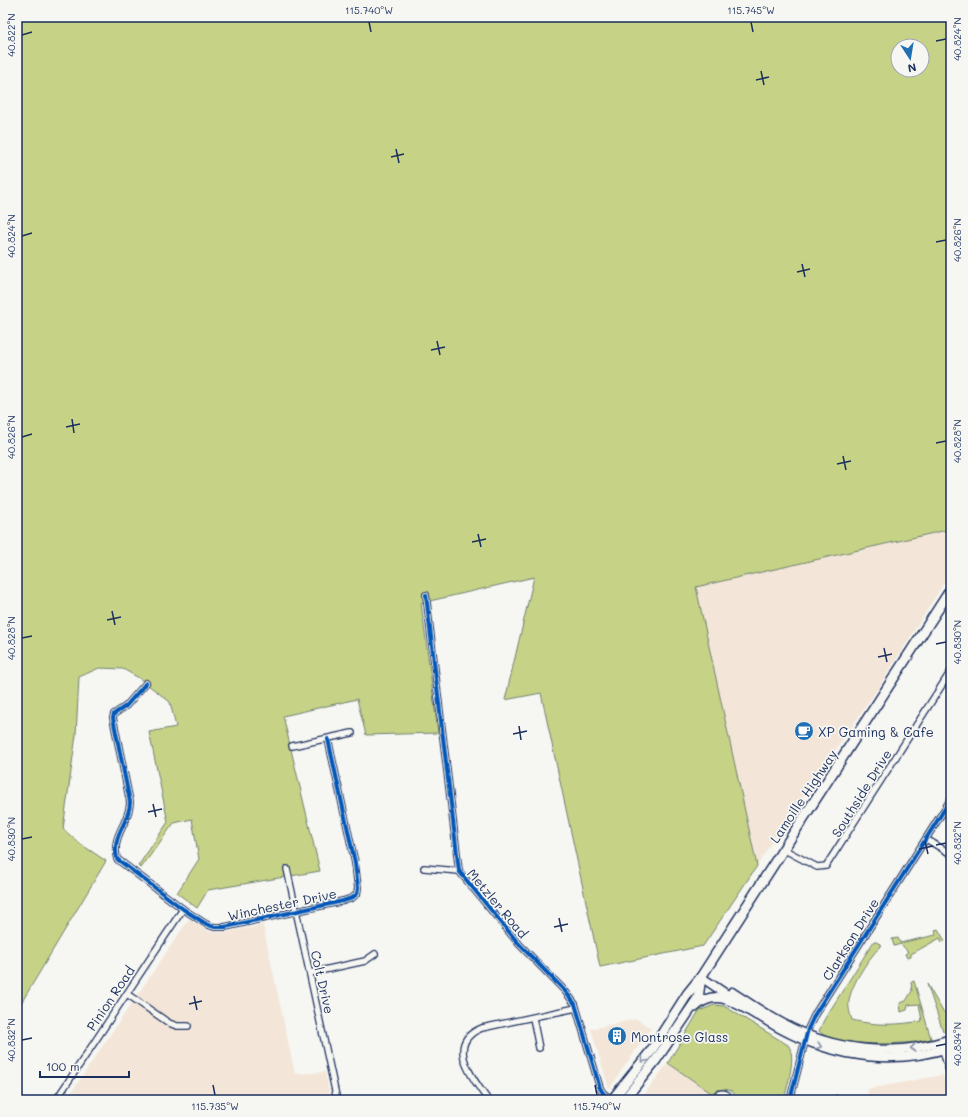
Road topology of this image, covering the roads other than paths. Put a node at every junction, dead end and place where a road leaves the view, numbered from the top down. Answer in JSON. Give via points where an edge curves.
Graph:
{"nodes":[{"id":1,"x":951,"y":589,"type":"edge"},
{"id":2,"x":426,"y":595,"type":"dead end"},
{"id":3,"x":951,"y":671,"type":"edge"},
{"id":4,"x":146,"y":683,"type":"dead end"},
{"id":5,"x":352,"y":733,"type":"dead end"},
{"id":6,"x":328,"y":739,"type":"junction"},
{"id":7,"x":292,"y":746,"type":"dead end"},
{"id":8,"x":951,"y":799,"type":"edge"},
{"id":9,"x":926,"y":838,"type":"junction"},
{"id":10,"x":783,"y":849,"type":"junction"},
{"id":11,"x":951,"y":854,"type":"edge"},
{"id":12,"x":424,"y":868,"type":"dead end"},
{"id":13,"x":287,"y":869,"type":"dead end"},
{"id":14,"x":459,"y":871,"type":"junction"},
{"id":15,"x":183,"y":909,"type":"junction"},
{"id":16,"x":296,"y":911,"type":"junction"},
{"id":17,"x":375,"y":954,"type":"dead end"},
{"id":18,"x":310,"y":973,"type":"junction"},
{"id":19,"x":702,"y":975,"type":"junction"},
{"id":20,"x":126,"y":994,"type":"junction"},
{"id":21,"x":576,"y":1008,"type":"junction"},
{"id":22,"x":757,"y":1015,"type":"junction"},
{"id":23,"x":533,"y":1018,"type":"junction"},
{"id":24,"x":188,"y":1026,"type":"dead end"},
{"id":25,"x":674,"y":1033,"type":"junction"},
{"id":26,"x":806,"y":1038,"type":"junction"},
{"id":27,"x":951,"y":1039,"type":"edge"},
{"id":28,"x":942,"y":1046,"type":"junction"},
{"id":29,"x":951,"y":1047,"type":"edge"},
{"id":30,"x":539,"y":1048,"type":"dead end"},
{"id":31,"x":951,"y":1078,"type":"edge"},
{"id":32,"x":56,"y":1100,"type":"edge"},
{"id":33,"x":338,"y":1100,"type":"edge"},
{"id":34,"x":488,"y":1100,"type":"edge"},
{"id":35,"x":612,"y":1100,"type":"edge"},
{"id":36,"x":624,"y":1100,"type":"edge"},
{"id":37,"x":714,"y":1100,"type":"edge"},
{"id":38,"x":730,"y":1100,"type":"edge"},
{"id":39,"x":790,"y":1100,"type":"edge"}],
"edges":[{"from":1,"to":10,"type":"main road","name":"Lamoille Highway"},
{"from":2,"to":14,"type":"street","name":"Metzler Road"},
{"from":3,"to":10,"type":"street","name":"Southside Drive","via":[[826,866],[817,867]]},
{"from":4,"to":15,"type":"street","name":"Winchester Drive","via":[[113,718],[130,801],[128,815],[115,844],[117,859]]},
{"from":5,"to":6,"type":"street"},
{"from":6,"to":7,"type":"street"},
{"from":6,"to":16,"type":"street","name":"Winchester Drive","via":[[355,863],[357,894],[348,900]]},
{"from":8,"to":9,"type":"street","name":"Clarkson Drive"},
{"from":9,"to":11,"type":"street"},
{"from":9,"to":26,"type":"street","name":"Clarkson Drive","via":[[815,1014]]},
{"from":10,"to":19,"type":"main road","name":"Lamoille Highway"},
{"from":12,"to":14,"type":"street"},
{"from":13,"to":16,"type":"street","name":"Colt Drive"},
{"from":14,"to":21,"type":"street","name":"Metzler Road","via":[[519,944],[570,997]]},
{"from":15,"to":16,"type":"street","name":"Winchester Drive","via":[[214,927]]},
{"from":15,"to":20,"type":"street","name":"Pinion Road"},
{"from":16,"to":18,"type":"street","name":"Colt Drive"},
{"from":17,"to":18,"type":"street","via":[[365,961]]},
{"from":18,"to":33,"type":"street","name":"Colt Drive"},
{"from":19,"to":22,"type":"main road"},
{"from":19,"to":25,"type":"main road","name":"Lamoille Highway","via":[[698,998]]},
{"from":19,"to":26,"type":"main road"},
{"from":19,"to":35,"type":"main road","name":"Lamoille Highway","one_way":true,"via":[[651,1050]]},
{"from":20,"to":24,"type":"street","via":[[169,1023]]},
{"from":20,"to":32,"type":"street","name":"Pinion Road"},
{"from":21,"to":23,"type":"street"},
{"from":21,"to":35,"type":"street","name":"Metzler Road","via":[[600,1088]]},
{"from":22,"to":25,"type":"main road","via":[[723,998],[710,997],[694,1008]]},
{"from":22,"to":26,"type":"main road","via":[[772,1026]]},
{"from":23,"to":30,"type":"street"},
{"from":23,"to":34,"type":"street","via":[[482,1028],[466,1042],[463,1051],[468,1072]]},
{"from":25,"to":36,"type":"main road","name":"Lamoille Highway"},
{"from":26,"to":28,"type":"main road","via":[[869,1049]]},
{"from":26,"to":39,"type":"street","name":"Clarkson Drive"},
{"from":27,"to":28,"type":"main road"},
{"from":28,"to":29,"type":"main road"},
{"from":28,"to":31,"type":"street"},
{"from":37,"to":38,"type":"street","via":[[718,1094],[723,1093]]}]}
